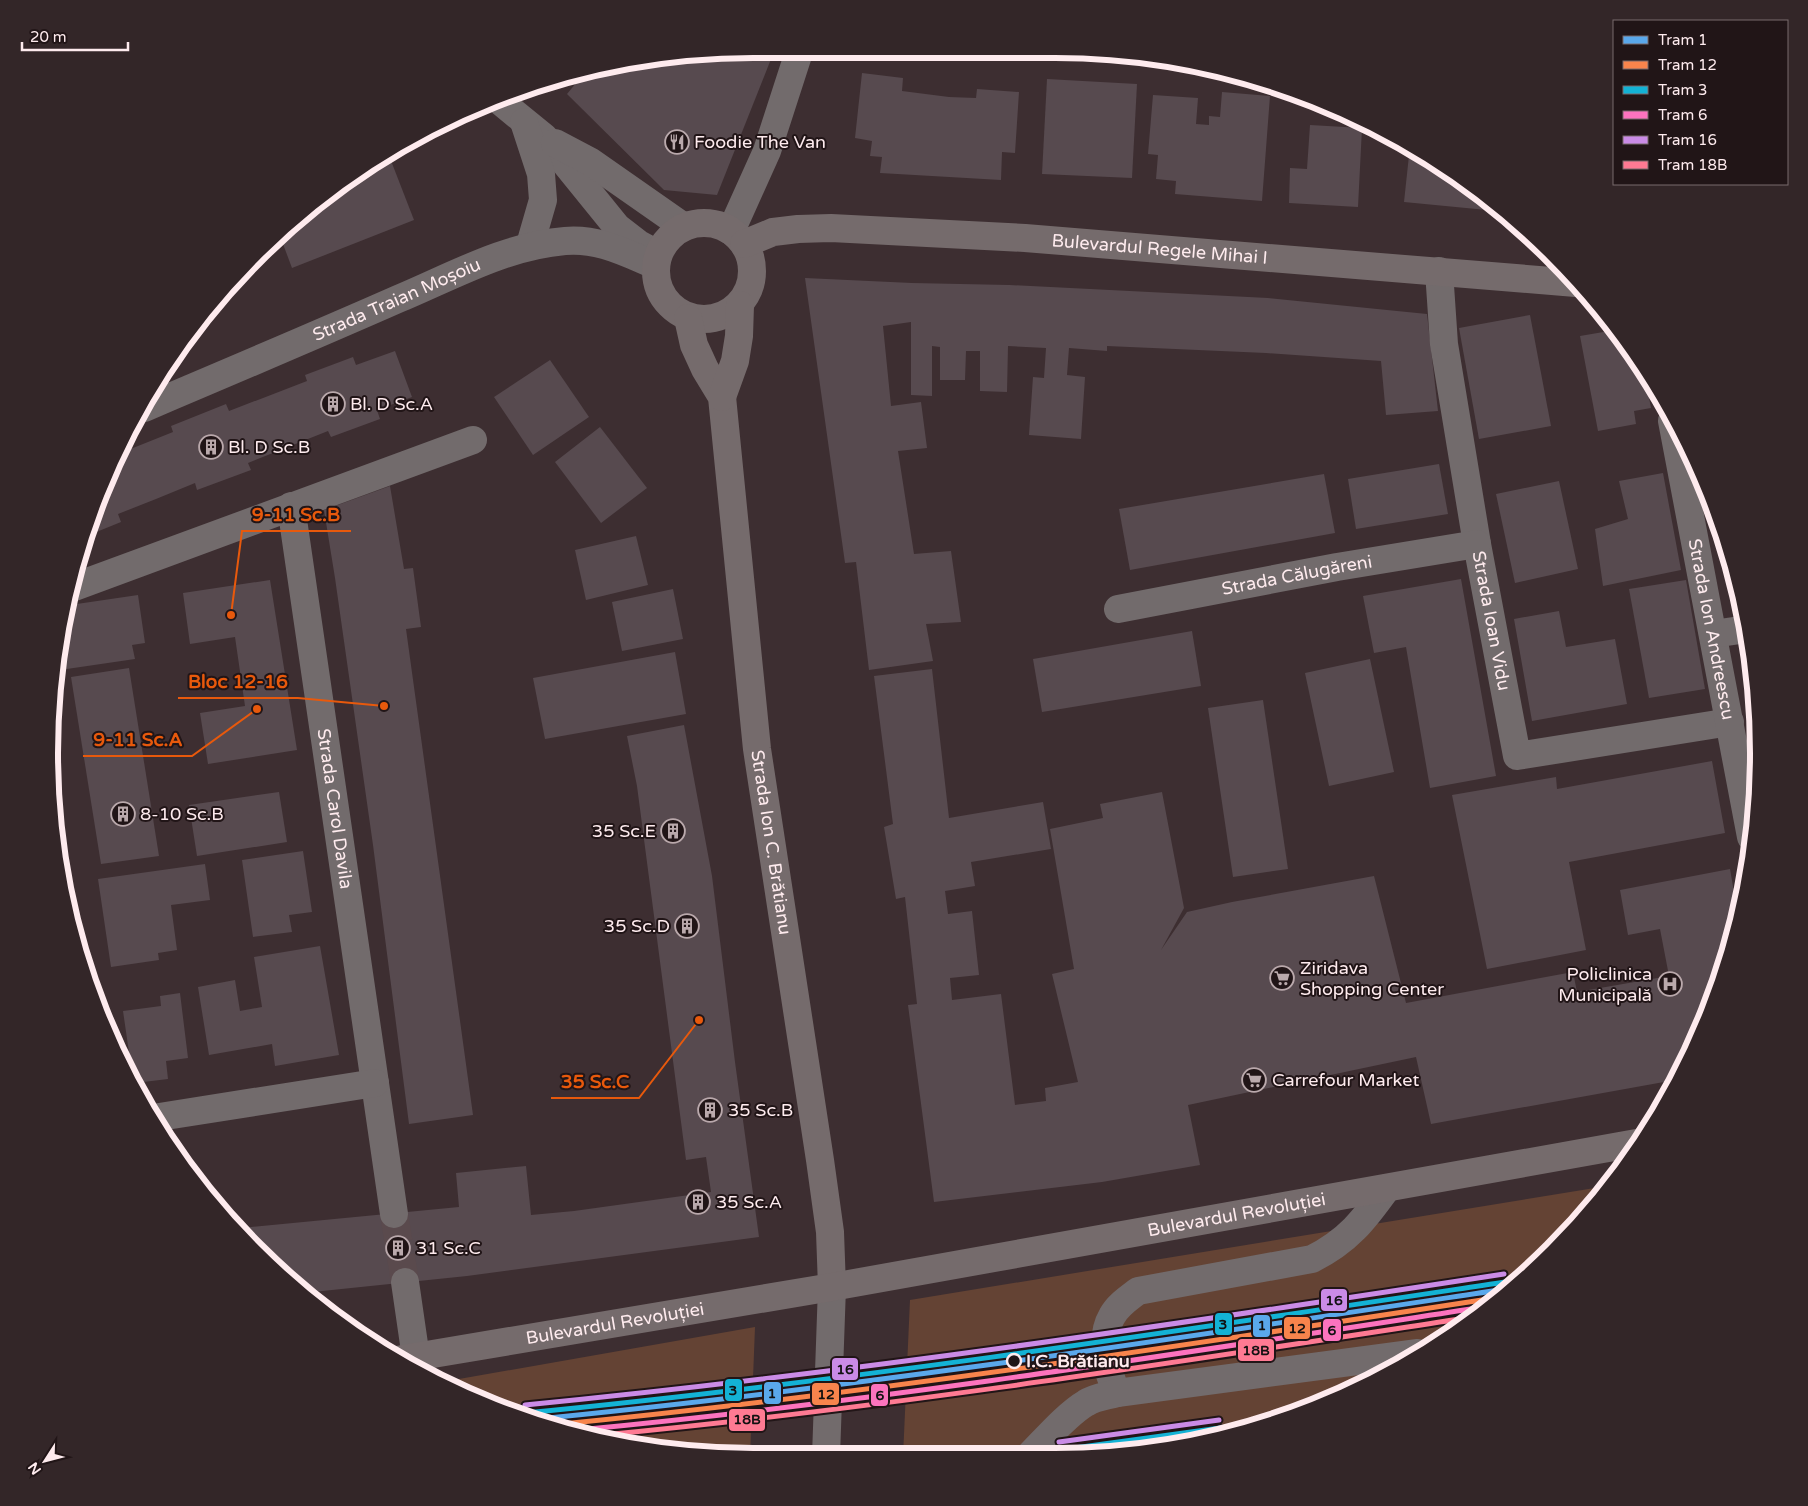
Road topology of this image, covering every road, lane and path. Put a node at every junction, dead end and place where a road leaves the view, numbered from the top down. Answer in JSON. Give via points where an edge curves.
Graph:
{"nodes":[{"id":1,"x":797,"y":58,"type":"edge"},
{"id":2,"x":503,"y":104,"type":"edge"},
{"id":3,"x":524,"y":120,"type":"junction"},
{"id":4,"x":544,"y":137,"type":"junction"},
{"id":5,"x":684,"y":227,"type":"junction"},
{"id":6,"x":738,"y":237,"type":"junction"},
{"id":7,"x":530,"y":246,"type":"junction"},
{"id":8,"x":657,"y":260,"type":"junction"},
{"id":9,"x":1439,"y":271,"type":"junction"},
{"id":10,"x":1567,"y":282,"type":"edge"},
{"id":11,"x":740,"y":305,"type":"junction"},
{"id":12,"x":688,"y":318,"type":"junction"},
{"id":13,"x":722,"y":397,"type":"junction"},
{"id":14,"x":151,"y":405,"type":"edge"},
{"id":15,"x":1675,"y":438,"type":"edge"},
{"id":16,"x":473,"y":440,"type":"dead end"},
{"id":17,"x":291,"y":506,"type":"junction"},
{"id":18,"x":1476,"y":544,"type":"junction"},
{"id":19,"x":78,"y":584,"type":"edge"},
{"id":20,"x":1118,"y":608,"type":"dead end"},
{"id":21,"x":1739,"y":630,"type":"edge"},
{"id":22,"x":1713,"y":634,"type":"junction"},
{"id":23,"x":1730,"y":722,"type":"junction"},
{"id":24,"x":1747,"y":818,"type":"edge"},
{"id":25,"x":375,"y":1083,"type":"junction"},
{"id":26,"x":161,"y":1117,"type":"edge"},
{"id":27,"x":1629,"y":1144,"type":"edge"},
{"id":28,"x":1387,"y":1188,"type":"junction"},
{"id":29,"x":394,"y":1214,"type":"tunnel mouth"},
{"id":30,"x":405,"y":1282,"type":"tunnel mouth"},
{"id":31,"x":832,"y":1287,"type":"junction"},
{"id":32,"x":1403,"y":1355,"type":"edge"},
{"id":33,"x":406,"y":1356,"type":"edge"},
{"id":34,"x":411,"y":1358,"type":"edge"},
{"id":35,"x":1117,"y":1393,"type":"junction"},
{"id":36,"x":826,"y":1448,"type":"edge"},
{"id":37,"x":1037,"y":1448,"type":"edge"}],
"edges":[{"from":1,"to":6,"type":"street"},
{"from":2,"to":3,"type":"street"},
{"from":3,"to":4,"type":"street"},
{"from":3,"to":7,"type":"street","via":[[541,174],[543,200]]},
{"from":4,"to":5,"type":"street","via":[[591,162]]},
{"from":4,"to":8,"type":"street","via":[[617,227]]},
{"from":5,"to":6,"type":"main road","via":[[695,223],[720,225]]},
{"from":5,"to":8,"type":"main road","via":[[668,238]]},
{"from":6,"to":9,"type":"main road","name":"Bulevardul Regele Mihai I","via":[[831,228],[1025,238]]},
{"from":6,"to":11,"type":"main road","via":[[752,264],[751,286]]},
{"from":7,"to":8,"type":"street","name":"Strada Traian Moșoiu","via":[[566,241],[593,242]]},
{"from":7,"to":14,"type":"street","name":"Strada Traian Moșoiu","via":[[485,260]]},
{"from":8,"to":12,"type":"main road","via":[[657,287],[669,306]]},
{"from":9,"to":10,"type":"main road","name":"Bulevardul Regele Mihai I"},
{"from":9,"to":18,"type":"street","name":"Strada Ioan Vidu","via":[[1444,344]]},
{"from":11,"to":12,"type":"main road","via":[[724,316],[706,320]]},
{"from":11,"to":13,"type":"main road","name":"Strada Ion C. Brătianu","via":[[735,362]]},
{"from":12,"to":13,"type":"main road","name":"Strada Ion C. Brătianu","via":[[704,369]]},
{"from":13,"to":31,"type":"main road","name":"Strada Ion C. Brătianu","via":[[757,749],[820,1160],[830,1232]]},
{"from":15,"to":22,"type":"street","name":"Strada Ion Andreescu"},
{"from":16,"to":17,"type":"street"},
{"from":17,"to":19,"type":"street"},
{"from":17,"to":25,"type":"street","name":"Strada Carol Davila"},
{"from":18,"to":20,"type":"street","name":"Strada Călugăreni"},
{"from":18,"to":23,"type":"street","name":"Strada Ioan Vidu","via":[[1517,756]]},
{"from":21,"to":22,"type":"street"},
{"from":22,"to":23,"type":"street","name":"Strada Ion Andreescu"},
{"from":23,"to":24,"type":"street","name":"Strada Ion Andreescu"},
{"from":25,"to":26,"type":"street"},
{"from":25,"to":29,"type":"street","name":"Strada Carol Davila"},
{"from":27,"to":28,"type":"main road","name":"Bulevardul Revoluției"},
{"from":28,"to":31,"type":"main road","name":"Bulevardul Revoluției"},
{"from":28,"to":35,"type":"street","via":[[1363,1221],[1344,1240],[1312,1259],[1138,1291],[1112,1316],[1107,1333],[1106,1363]]},
{"from":30,"to":33,"type":"street"},
{"from":31,"to":34,"type":"main road","name":"Bulevardul Revoluției"},
{"from":31,"to":36,"type":"street"},
{"from":32,"to":35,"type":"street"},
{"from":35,"to":37,"type":"street","via":[[1086,1402]]}]}
